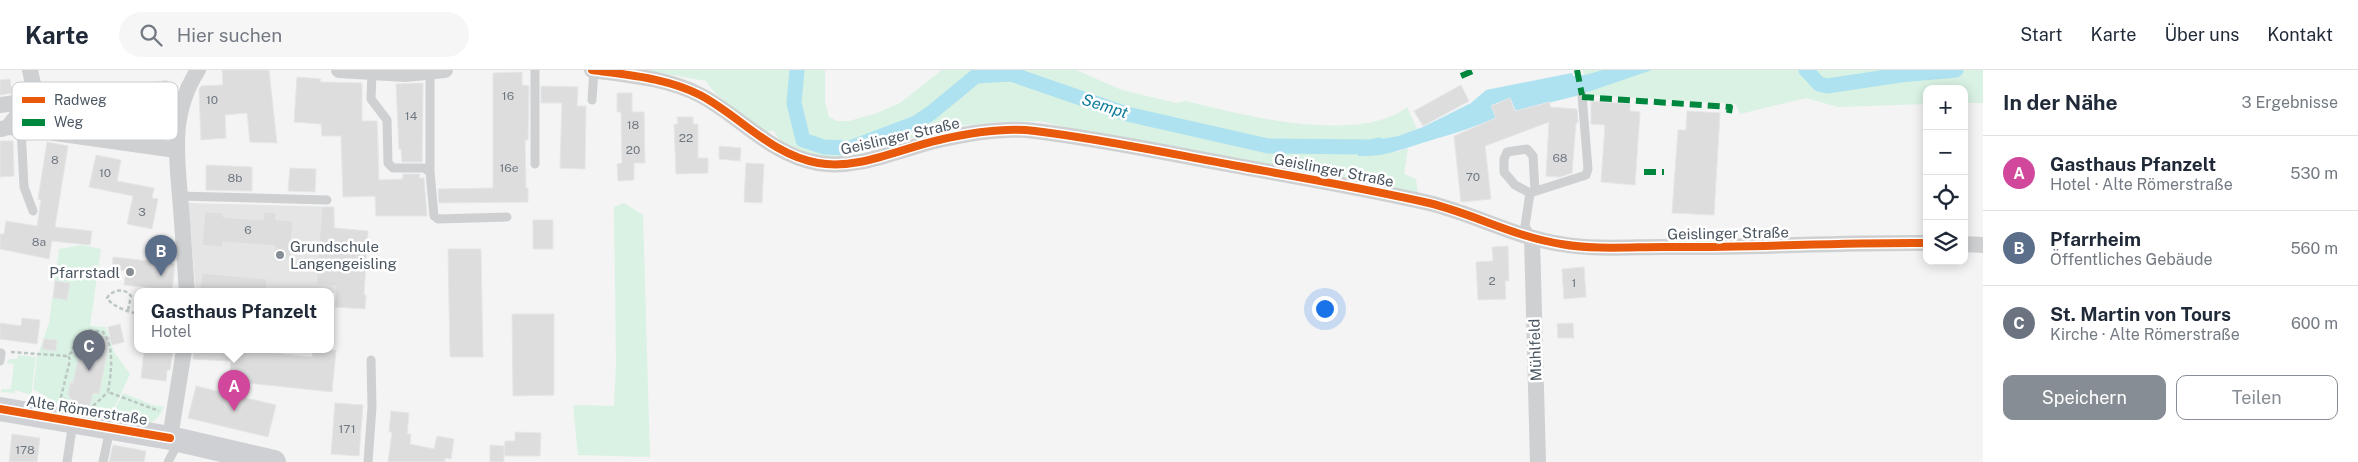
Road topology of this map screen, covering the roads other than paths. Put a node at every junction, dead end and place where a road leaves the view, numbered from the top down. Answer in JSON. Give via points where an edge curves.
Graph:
{"nodes":[{"id":1,"x":198,"y":70,"type":"edge"},
{"id":2,"x":339,"y":70,"type":"edge"},
{"id":3,"x":535,"y":70,"type":"edge"},
{"id":4,"x":593,"y":70,"type":"edge"},
{"id":5,"x":363,"y":71,"type":"edge"},
{"id":6,"x":437,"y":71,"type":"edge"},
{"id":7,"x":1582,"y":95,"type":"dead end"},
{"id":8,"x":592,"y":100,"type":"dead end"},
{"id":9,"x":178,"y":118,"type":"edge"},
{"id":10,"x":13,"y":140,"type":"edge"},
{"id":11,"x":105,"y":140,"type":"edge"},
{"id":12,"x":177,"y":140,"type":"edge"},
{"id":13,"x":176,"y":150,"type":"junction"},
{"id":14,"x":535,"y":164,"type":"dead end"},
{"id":15,"x":430,"y":172,"type":"junction"},
{"id":16,"x":1532,"y":192,"type":"junction"},
{"id":17,"x":180,"y":196,"type":"junction"},
{"id":18,"x":327,"y":200,"type":"dead end"},
{"id":19,"x":33,"y":211,"type":"dead end"},
{"id":20,"x":507,"y":217,"type":"dead end"},
{"id":21,"x":1532,"y":238,"type":"junction"},
{"id":22,"x":1923,"y":243,"type":"edge"},
{"id":23,"x":1968,"y":244,"type":"edge"},
{"id":24,"x":1983,"y":245,"type":"edge"},
{"id":25,"x":187,"y":288,"type":"edge"},
{"id":26,"x":184,"y":353,"type":"edge"},
{"id":27,"x":371,"y":360,"type":"dead end"},
{"id":28,"x":0,"y":410,"type":"edge"},
{"id":29,"x":78,"y":412,"type":"junction"},
{"id":30,"x":110,"y":428,"type":"junction"},
{"id":31,"x":175,"y":439,"type":"junction"},
{"id":32,"x":204,"y":454,"type":"edge"},
{"id":33,"x":67,"y":462,"type":"edge"},
{"id":34,"x":103,"y":462,"type":"edge"},
{"id":35,"x":168,"y":462,"type":"edge"},
{"id":36,"x":274,"y":462,"type":"edge"},
{"id":37,"x":368,"y":462,"type":"edge"},
{"id":38,"x":1538,"y":462,"type":"edge"}],
"edges":[{"from":1,"to":9,"type":"street","via":[[184,95]]},
{"from":2,"to":5,"type":"street"},
{"from":3,"to":14,"type":"lane"},
{"from":4,"to":8,"type":"lane"},
{"from":4,"to":21,"type":"street","name":"Geislinger Straße","via":[[639,77],[696,93],[792,156],[819,163],[842,165],[940,139],[1031,130],[1360,188],[1433,204]]},
{"from":5,"to":6,"type":"street","via":[[405,74]]},
{"from":5,"to":15,"type":"lane","via":[[371,99],[387,120],[388,163],[393,168],[424,168]]},
{"from":6,"to":15,"type":"lane"},
{"from":7,"to":16,"type":"lane","via":[[1586,175]]},
{"from":10,"to":19,"type":"lane"},
{"from":11,"to":13,"type":"street"},
{"from":12,"to":13,"type":"street"},
{"from":13,"to":17,"type":"street"},
{"from":15,"to":20,"type":"lane","via":[[436,218]]},
{"from":16,"to":16,"type":"lane","via":[[1533,156],[1528,149],[1507,152],[1504,172],[1515,185]]},
{"from":16,"to":21,"type":"lane","via":[[1525,226]]},
{"from":17,"to":18,"type":"lane"},
{"from":17,"to":25,"type":"street"},
{"from":21,"to":22,"type":"street","name":"Geislinger Straße","via":[[1562,245],[1596,247]]},
{"from":21,"to":38,"type":"street","name":"Mühlfeld"},
{"from":23,"to":24,"type":"street"},
{"from":26,"to":31,"type":"street"},
{"from":27,"to":37,"type":"lane"},
{"from":28,"to":29,"type":"main road","name":"Alte Römerstraße"},
{"from":29,"to":30,"type":"main road","name":"Alte Römerstraße"},
{"from":29,"to":33,"type":"lane"},
{"from":30,"to":31,"type":"main road","name":"Alte Römerstraße"},
{"from":30,"to":34,"type":"lane"},
{"from":31,"to":32,"type":"main road","name":"Alte Römerstraße"},
{"from":31,"to":35,"type":"lane"},
{"from":32,"to":36,"type":"main road","name":"Alte Römerstraße"}]}
